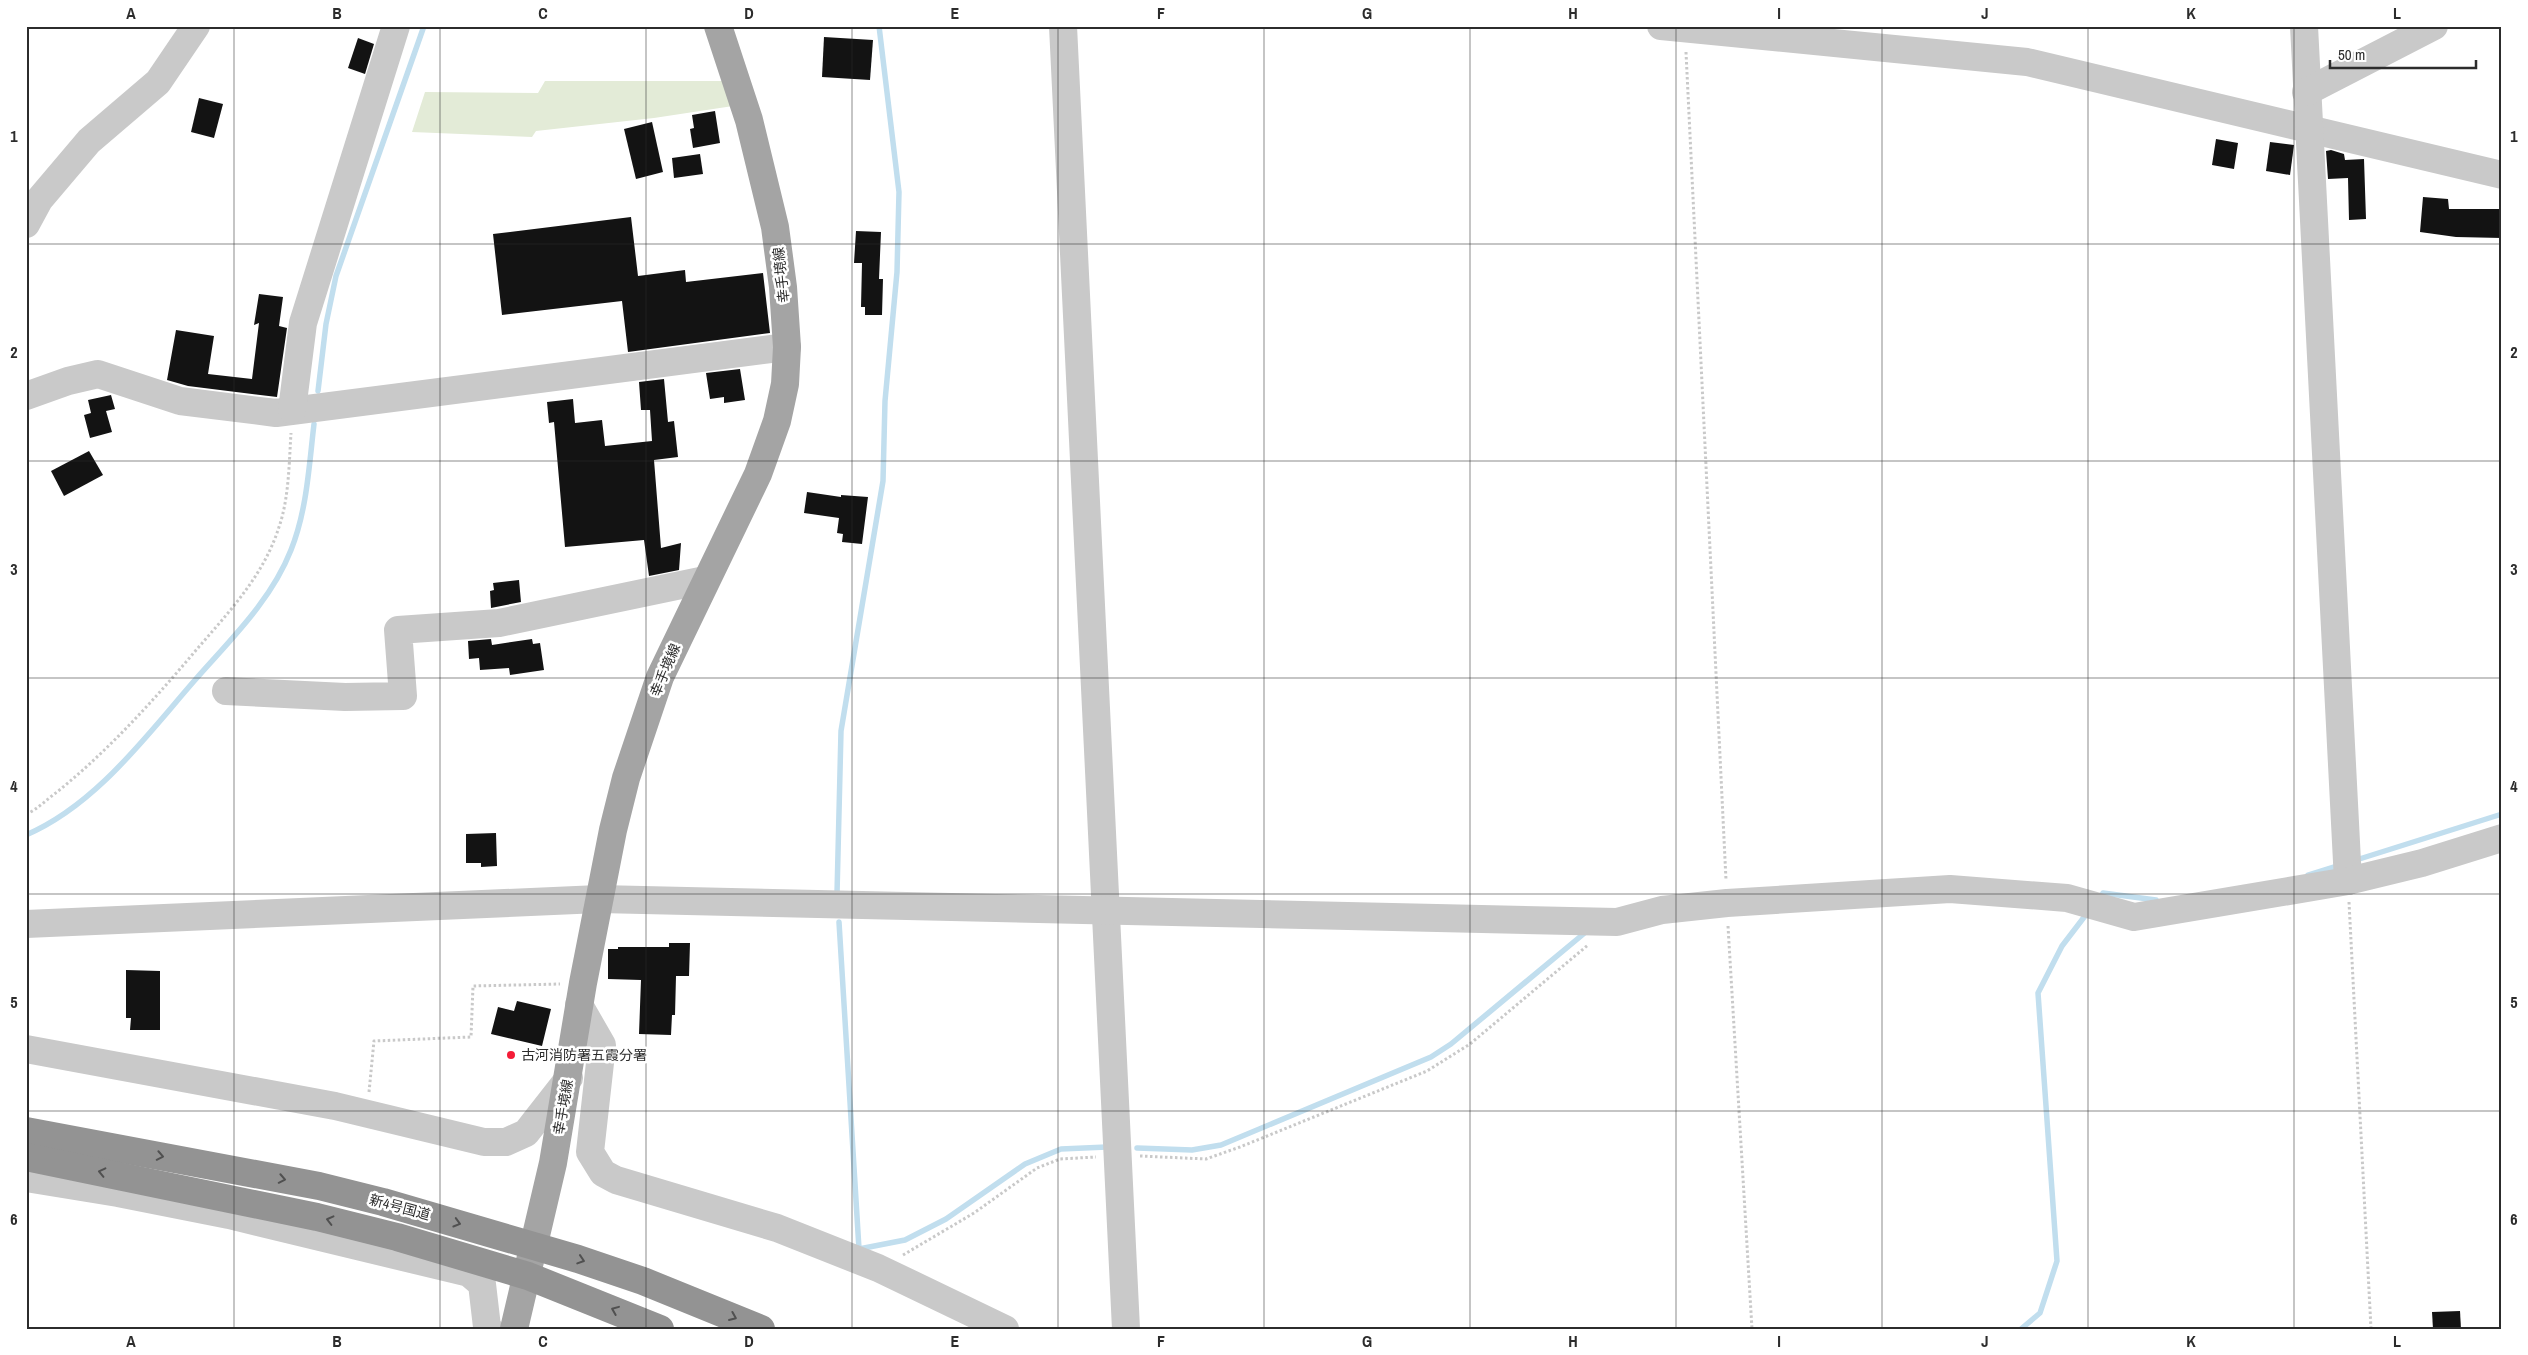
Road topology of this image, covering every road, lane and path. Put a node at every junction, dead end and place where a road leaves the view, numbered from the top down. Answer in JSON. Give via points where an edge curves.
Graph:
{"nodes":[{"id":1,"x":196,"y":26,"type":"edge"},
{"id":2,"x":396,"y":26,"type":"edge"},
{"id":3,"x":718,"y":26,"type":"edge"},
{"id":4,"x":1063,"y":26,"type":"edge"},
{"id":5,"x":2304,"y":26,"type":"edge"},
{"id":6,"x":2434,"y":26,"type":"edge"},
{"id":7,"x":1673,"y":27,"type":"edge"},
{"id":8,"x":2306,"y":92,"type":"junction"},
{"id":9,"x":2310,"y":128,"type":"junction"},
{"id":10,"x":2502,"y":176,"type":"edge"},
{"id":11,"x":26,"y":224,"type":"edge"},
{"id":12,"x":787,"y":347,"type":"junction"},
{"id":13,"x":26,"y":396,"type":"edge"},
{"id":14,"x":292,"y":410,"type":"junction"},
{"id":15,"x":705,"y":580,"type":"junction"},
{"id":16,"x":226,"y":691,"type":"dead end"},
{"id":17,"x":26,"y":814,"type":"edge"},
{"id":18,"x":2502,"y":838,"type":"edge"},
{"id":19,"x":2347,"y":869,"type":"junction"},
{"id":20,"x":599,"y":899,"type":"junction"},
{"id":21,"x":1727,"y":904,"type":"junction"},
{"id":22,"x":1107,"y":909,"type":"junction"},
{"id":23,"x":1617,"y":922,"type":"junction"},
{"id":24,"x":26,"y":924,"type":"edge"},
{"id":25,"x":581,"y":994,"type":"junction"},
{"id":26,"x":26,"y":1049,"type":"edge"},
{"id":27,"x":569,"y":1078,"type":"junction"},
{"id":28,"x":368,"y":1114,"type":"junction"},
{"id":29,"x":26,"y":1131,"type":"edge"},
{"id":30,"x":1120,"y":1155,"type":"junction"},
{"id":31,"x":26,"y":1157,"type":"edge"},
{"id":32,"x":26,"y":1178,"type":"edge"},
{"id":33,"x":534,"y":1246,"type":"junction"},
{"id":34,"x":878,"y":1268,"type":"junction"},
{"id":35,"x":528,"y":1276,"type":"junction"},
{"id":36,"x":489,"y":1329,"type":"edge"},
{"id":37,"x":514,"y":1329,"type":"edge"},
{"id":38,"x":660,"y":1329,"type":"edge"},
{"id":39,"x":761,"y":1329,"type":"edge"},
{"id":40,"x":1005,"y":1329,"type":"edge"},
{"id":41,"x":1126,"y":1329,"type":"edge"},
{"id":42,"x":1752,"y":1329,"type":"edge"},
{"id":43,"x":2371,"y":1329,"type":"edge"}],
"edges":[{"from":1,"to":11,"type":"street","via":[[158,82],[89,141],[39,200]]},
{"from":2,"to":14,"type":"street","via":[[303,323]]},
{"from":3,"to":12,"type":"main road","name":"幸手境線","via":[[749,120],[775,227]]},
{"from":4,"to":22,"type":"street"},
{"from":5,"to":8,"type":"street"},
{"from":6,"to":8,"type":"street"},
{"from":7,"to":9,"type":"street","via":[[2027,62]]},
{"from":7,"to":21,"type":"path"},
{"from":8,"to":9,"type":"street"},
{"from":9,"to":10,"type":"street"},
{"from":9,"to":19,"type":"street"},
{"from":12,"to":14,"type":"street"},
{"from":12,"to":15,"type":"main road","name":"幸手境線","via":[[785,384],[777,421],[758,474]]},
{"from":13,"to":14,"type":"street","via":[[98,374],[180,401],[276,412]]},
{"from":14,"to":17,"type":"path","via":[[287,486],[279,527],[258,573],[183,667],[113,742],[81,773]]},
{"from":15,"to":16,"type":"street","via":[[499,622],[398,630],[403,696]]},
{"from":15,"to":20,"type":"main road","name":"幸手境線","via":[[644,721],[626,778]]},
{"from":18,"to":19,"type":"street","via":[[2422,863]]},
{"from":19,"to":21,"type":"street","via":[[2134,917],[2067,898],[1950,890]]},
{"from":19,"to":43,"type":"path"},
{"from":20,"to":22,"type":"street"},
{"from":20,"to":24,"type":"street"},
{"from":20,"to":25,"type":"main road","name":"幸手境線"},
{"from":21,"to":23,"type":"street","via":[[1662,910]]},
{"from":21,"to":42,"type":"path"},
{"from":22,"to":23,"type":"street"},
{"from":22,"to":30,"type":"street"},
{"from":23,"to":30,"type":"path","via":[[1470,1044],[1427,1071],[1206,1159]]},
{"from":25,"to":27,"type":"main road","name":"幸手境線"},
{"from":25,"to":28,"type":"path","via":[[473,986],[471,1037],[374,1041]]},
{"from":25,"to":34,"type":"street","via":[[602,1045],[590,1152],[603,1173],[616,1180],[777,1228]]},
{"from":26,"to":28,"type":"street"},
{"from":27,"to":28,"type":"street","via":[[526,1133],[506,1142],[484,1142]]},
{"from":27,"to":33,"type":"main road","name":"幸手境線"},
{"from":29,"to":33,"type":"highway","name":"新4号国道","one_way":true,"via":[[319,1186]]},
{"from":30,"to":34,"type":"path","via":[[1060,1159],[1037,1168],[974,1213]]},
{"from":30,"to":41,"type":"street"},
{"from":35,"to":31,"type":"highway","one_way":true,"via":[[442,1249],[317,1217]]},
{"from":32,"to":36,"type":"street","via":[[229,1215],[469,1273],[482,1284]]},
{"from":33,"to":35,"type":"main road","name":"幸手境線"},
{"from":33,"to":39,"type":"highway","name":"新4号国道","one_way":true,"via":[[643,1281]]},
{"from":34,"to":40,"type":"street"},
{"from":35,"to":37,"type":"main road","name":"幸手境線"},
{"from":38,"to":35,"type":"highway","one_way":true}]}
